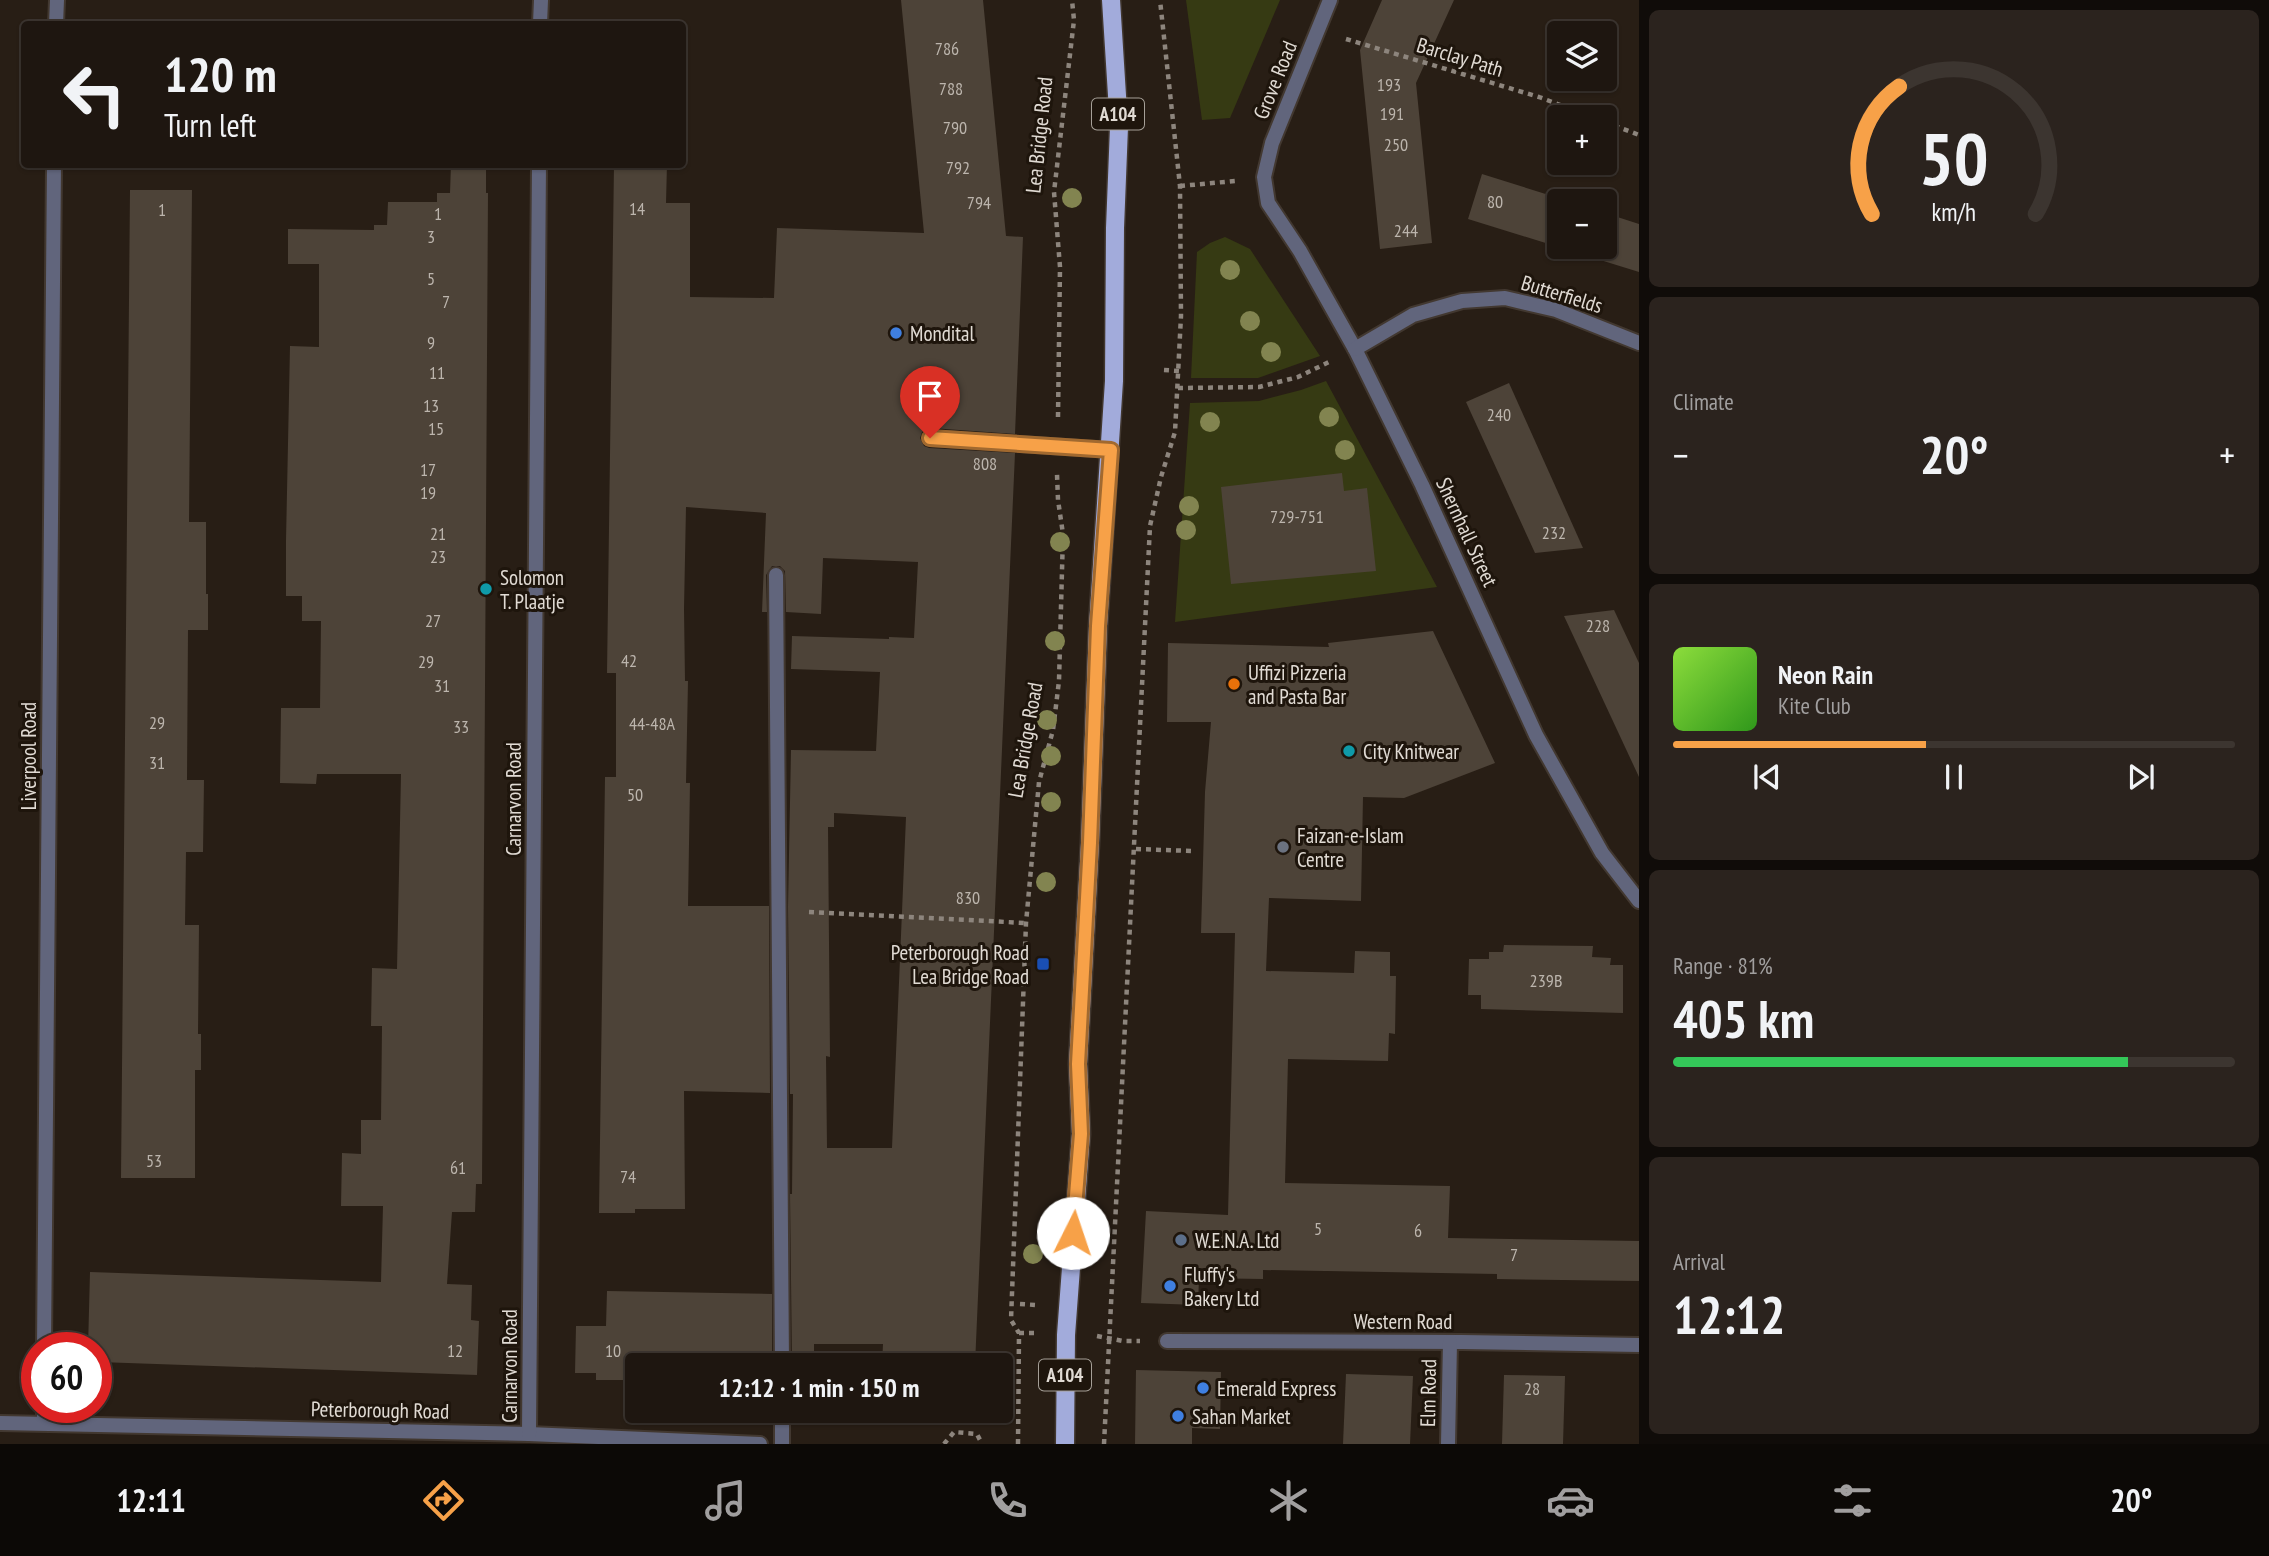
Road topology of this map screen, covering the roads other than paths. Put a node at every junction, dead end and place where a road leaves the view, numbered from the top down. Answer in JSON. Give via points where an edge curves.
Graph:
{"nodes":[{"id":1,"x":57,"y":0,"type":"edge"},
{"id":2,"x":541,"y":0,"type":"edge"},
{"id":3,"x":1111,"y":0,"type":"edge"},
{"id":4,"x":1330,"y":0,"type":"edge"},
{"id":5,"x":56,"y":21,"type":"edge"},
{"id":6,"x":540,"y":21,"type":"edge"},
{"id":7,"x":54,"y":168,"type":"edge"},
{"id":8,"x":539,"y":168,"type":"edge"},
{"id":9,"x":1264,"y":177,"type":"joint"},
{"id":10,"x":1639,"y":343,"type":"edge"},
{"id":11,"x":1355,"y":349,"type":"junction"},
{"id":12,"x":930,"y":438,"type":"dead end"},
{"id":13,"x":1111,"y":450,"type":"junction"},
{"id":14,"x":776,"y":575,"type":"dead end"},
{"id":15,"x":1639,"y":901,"type":"edge"},
{"id":16,"x":44,"y":1332,"type":"edge"},
{"id":17,"x":1167,"y":1341,"type":"dead end"},
{"id":18,"x":1450,"y":1342,"type":"junction"},
{"id":19,"x":1639,"y":1345,"type":"edge"},
{"id":20,"x":782,"y":1353,"type":"edge"},
{"id":21,"x":0,"y":1423,"type":"edge"},
{"id":22,"x":21,"y":1423,"type":"edge"},
{"id":23,"x":44,"y":1423,"type":"edge"},
{"id":24,"x":782,"y":1423,"type":"edge"},
{"id":25,"x":529,"y":1434,"type":"junction"},
{"id":26,"x":760,"y":1444,"type":"edge"},
{"id":27,"x":782,"y":1444,"type":"edge"},
{"id":28,"x":1065,"y":1444,"type":"edge"},
{"id":29,"x":1448,"y":1444,"type":"edge"}],
"edges":[{"from":1,"to":5,"type":"street"},
{"from":2,"to":6,"type":"street"},
{"from":3,"to":13,"type":"main road","number":"A104","via":[[1119,127]]},
{"from":4,"to":9,"type":"street","name":"Grove Road","via":[[1272,144]]},
{"from":7,"to":16,"type":"street","name":"Liverpool Road"},
{"from":8,"to":25,"type":"street","name":"Carnarvon Road"},
{"from":9,"to":11,"type":"street","name":"Shernhall Street","via":[[1268,203]]},
{"from":10,"to":11,"type":"street","name":"Butterfields","via":[[1556,310],[1505,298],[1462,301],[1413,315]]},
{"from":11,"to":15,"type":"street","name":"Shernhall Street","via":[[1536,734],[1602,853]]},
{"from":12,"to":13,"type":"street"},
{"from":13,"to":28,"type":"main road","number":"A104","via":[[1098,626],[1078,1064],[1081,1134],[1067,1307]]},
{"from":14,"to":20,"type":"street"},
{"from":17,"to":18,"type":"street","name":"Western Road"},
{"from":18,"to":19,"type":"street","name":"Western Road"},
{"from":18,"to":29,"type":"street","name":"Elm Road"},
{"from":21,"to":22,"type":"street","name":"Peterborough Road"},
{"from":23,"to":25,"type":"street","name":"Peterborough Road"},
{"from":24,"to":27,"type":"street"},
{"from":25,"to":26,"type":"street","name":"Peterborough Road"}]}
